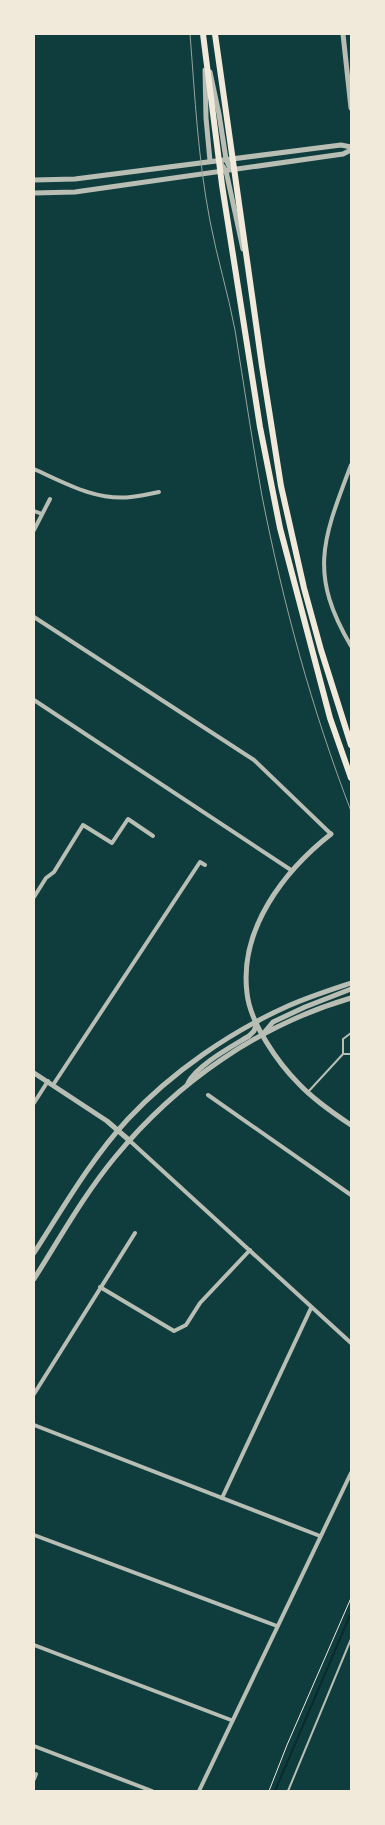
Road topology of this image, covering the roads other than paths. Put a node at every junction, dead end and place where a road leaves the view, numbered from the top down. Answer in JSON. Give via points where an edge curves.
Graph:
{"nodes":[{"id":1,"x":203,"y":34,"type":"edge"},
{"id":2,"x":215,"y":34,"type":"edge"},
{"id":3,"x":343,"y":34,"type":"edge"},
{"id":4,"x":205,"y":57,"type":"junction"},
{"id":5,"x":349,"y":64,"type":"edge"},
{"id":6,"x":351,"y":108,"type":"edge"},
{"id":7,"x":351,"y":148,"type":"edge"},
{"id":8,"x":233,"y":158,"type":"junction"},
{"id":9,"x":226,"y":159,"type":"junction"},
{"id":10,"x":218,"y":160,"type":"junction"},
{"id":11,"x":210,"y":161,"type":"junction"},
{"id":12,"x":235,"y":170,"type":"junction"},
{"id":13,"x":223,"y":171,"type":"junction"},
{"id":14,"x":34,"y":180,"type":"edge"},
{"id":15,"x":34,"y":193,"type":"edge"},
{"id":16,"x":248,"y":268,"type":"junction"},
{"id":17,"x":351,"y":465,"type":"edge"},
{"id":18,"x":34,"y":469,"type":"edge"},
{"id":19,"x":159,"y":492,"type":"dead end"},
{"id":20,"x":50,"y":499,"type":"dead end"},
{"id":21,"x":34,"y":510,"type":"edge"},
{"id":22,"x":42,"y":514,"type":"junction"},
{"id":23,"x":34,"y":530,"type":"edge"},
{"id":24,"x":34,"y":617,"type":"edge"},
{"id":25,"x":351,"y":646,"type":"edge"},
{"id":26,"x":34,"y":700,"type":"edge"},
{"id":27,"x":351,"y":745,"type":"edge"},
{"id":28,"x":351,"y":778,"type":"edge"},
{"id":29,"x":331,"y":834,"type":"joint"},
{"id":30,"x":153,"y":836,"type":"dead end"},
{"id":31,"x":205,"y":865,"type":"dead end"},
{"id":32,"x":291,"y":870,"type":"junction"},
{"id":33,"x":34,"y":896,"type":"edge"},
{"id":34,"x":351,"y":983,"type":"edge"},
{"id":35,"x":351,"y":989,"type":"edge"},
{"id":36,"x":351,"y":998,"type":"edge"},
{"id":37,"x":257,"y":1022,"type":"junction"},
{"id":38,"x":351,"y":1033,"type":"edge"},
{"id":39,"x":263,"y":1034,"type":"junction"},
{"id":40,"x":343,"y":1054,"type":"junction"},
{"id":41,"x":351,"y":1054,"type":"edge"},
{"id":42,"x":34,"y":1072,"type":"edge"},
{"id":43,"x":48,"y":1082,"type":"junction"},
{"id":44,"x":53,"y":1085,"type":"junction"},
{"id":45,"x":187,"y":1086,"type":"junction"},
{"id":46,"x":308,"y":1092,"type":"junction"},
{"id":47,"x":208,"y":1095,"type":"dead end"},
{"id":48,"x":34,"y":1103,"type":"edge"},
{"id":49,"x":351,"y":1125,"type":"edge"},
{"id":50,"x":118,"y":1131,"type":"junction"},
{"id":51,"x":130,"y":1141,"type":"junction"},
{"id":52,"x":351,"y":1195,"type":"edge"},
{"id":53,"x":135,"y":1233,"type":"dead end"},
{"id":54,"x":250,"y":1250,"type":"junction"},
{"id":55,"x":34,"y":1253,"type":"edge"},
{"id":56,"x":34,"y":1279,"type":"edge"},
{"id":57,"x":100,"y":1287,"type":"junction"},
{"id":58,"x":311,"y":1308,"type":"junction"},
{"id":59,"x":351,"y":1343,"type":"edge"},
{"id":60,"x":34,"y":1394,"type":"edge"},
{"id":61,"x":34,"y":1425,"type":"edge"},
{"id":62,"x":351,"y":1473,"type":"edge"},
{"id":63,"x":222,"y":1498,"type":"junction"},
{"id":64,"x":34,"y":1535,"type":"edge"},
{"id":65,"x":320,"y":1536,"type":"junction"},
{"id":66,"x":277,"y":1626,"type":"junction"},
{"id":67,"x":351,"y":1639,"type":"edge"},
{"id":68,"x":34,"y":1645,"type":"edge"},
{"id":69,"x":231,"y":1720,"type":"junction"},
{"id":70,"x":34,"y":1746,"type":"edge"},
{"id":71,"x":152,"y":1791,"type":"edge"},
{"id":72,"x":199,"y":1791,"type":"edge"},
{"id":73,"x":288,"y":1791,"type":"edge"}],
"edges":[{"from":1,"to":4,"type":"main road"},
{"from":2,"to":8,"type":"main road"},
{"from":3,"to":5,"type":"street"},
{"from":4,"to":9,"type":"street","via":[[214,86]]},
{"from":4,"to":10,"type":"main road"},
{"from":4,"to":11,"type":"street"},
{"from":5,"to":6,"type":"street"},
{"from":7,"to":8,"type":"street","via":[[341,145]]},
{"from":7,"to":12,"type":"street","via":[[343,154]]},
{"from":8,"to":9,"type":"street"},
{"from":8,"to":12,"type":"main road"},
{"from":9,"to":10,"type":"street"},
{"from":9,"to":12,"type":"street","via":[[229,166]]},
{"from":10,"to":11,"type":"street"},
{"from":10,"to":13,"type":"main road"},
{"from":11,"to":14,"type":"street","via":[[75,179]]},
{"from":12,"to":13,"type":"street"},
{"from":12,"to":16,"type":"main road"},
{"from":13,"to":15,"type":"street","via":[[75,192]]},
{"from":13,"to":16,"type":"street"},
{"from":13,"to":28,"type":"main road","via":[[259,419],[280,528],[330,718]]},
{"from":16,"to":27,"type":"main road","via":[[284,501],[321,650]]},
{"from":17,"to":25,"type":"street","via":[[330,522],[324,553],[328,596]]},
{"from":18,"to":19,"type":"street","via":[[96,495],[113,498]]},
{"from":20,"to":22,"type":"street"},
{"from":21,"to":22,"type":"street"},
{"from":22,"to":23,"type":"street"},
{"from":24,"to":29,"type":"street","via":[[254,760]]},
{"from":26,"to":32,"type":"street"},
{"from":29,"to":32,"type":"street"},
{"from":30,"to":33,"type":"street","via":[[128,820],[112,844],[83,825],[54,872],[46,878]]},
{"from":31,"to":44,"type":"street","via":[[200,862]]},
{"from":32,"to":37,"type":"street","via":[[266,906],[248,955],[247,994]]},
{"from":34,"to":37,"type":"street","via":[[289,1005]]},
{"from":35,"to":39,"type":"street","via":[[277,1019]]},
{"from":36,"to":39,"type":"street","via":[[299,1017]]},
{"from":37,"to":39,"type":"street"},
{"from":37,"to":45,"type":"street","via":[[249,1036],[198,1070]]},
{"from":37,"to":50,"type":"street","via":[[195,1062],[161,1088]]},
{"from":38,"to":40,"type":"lane","via":[[343,1039]]},
{"from":39,"to":45,"type":"street"},
{"from":39,"to":46,"type":"street","via":[[275,1056]]},
{"from":40,"to":41,"type":"lane"},
{"from":40,"to":46,"type":"lane"},
{"from":42,"to":43,"type":"street"},
{"from":43,"to":44,"type":"street"},
{"from":43,"to":48,"type":"street"},
{"from":44,"to":50,"type":"street"},
{"from":45,"to":51,"type":"street","via":[[164,1105]]},
{"from":46,"to":49,"type":"street"},
{"from":47,"to":52,"type":"street"},
{"from":50,"to":51,"type":"street"},
{"from":50,"to":55,"type":"street","via":[[76,1187]]},
{"from":51,"to":54,"type":"street"},
{"from":51,"to":56,"type":"street","via":[[87,1196]]},
{"from":53,"to":57,"type":"street"},
{"from":54,"to":57,"type":"street","via":[[200,1304],[186,1326],[174,1331]]},
{"from":54,"to":58,"type":"street"},
{"from":57,"to":60,"type":"street"},
{"from":58,"to":59,"type":"street"},
{"from":58,"to":63,"type":"street"},
{"from":61,"to":63,"type":"street"},
{"from":62,"to":65,"type":"street"},
{"from":63,"to":65,"type":"street"},
{"from":64,"to":66,"type":"street"},
{"from":65,"to":66,"type":"street"},
{"from":66,"to":69,"type":"street"},
{"from":67,"to":73,"type":"lane"},
{"from":68,"to":69,"type":"street"},
{"from":69,"to":72,"type":"street"},
{"from":70,"to":71,"type":"street"}]}
